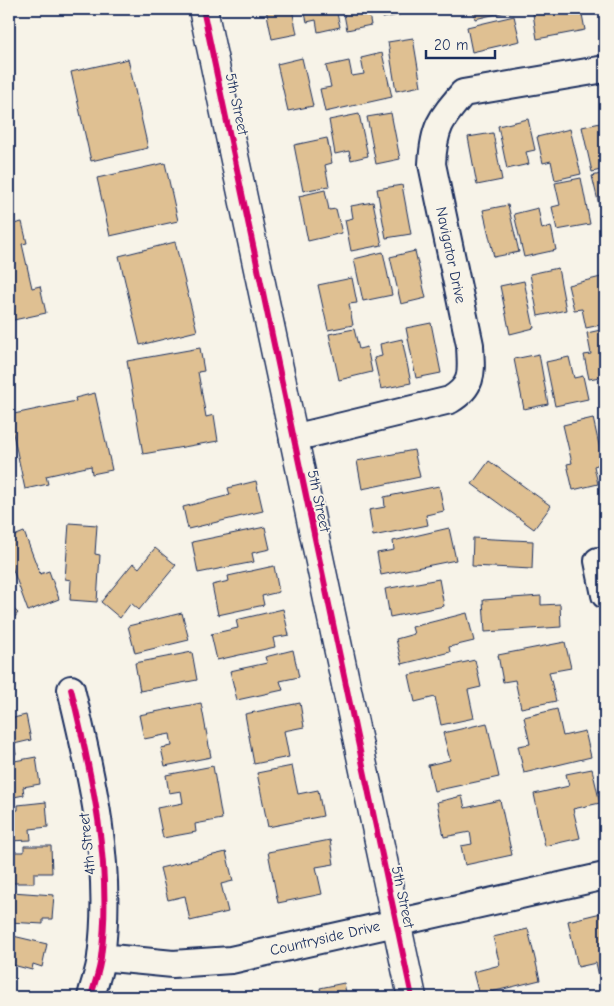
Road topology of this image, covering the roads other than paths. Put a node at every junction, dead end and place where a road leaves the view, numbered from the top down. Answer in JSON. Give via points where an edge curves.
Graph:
{"nodes":[{"id":1,"x":203,"y":9,"type":"edge"},
{"id":2,"x":605,"y":69,"type":"edge"},
{"id":3,"x":292,"y":438,"type":"junction"},
{"id":4,"x":598,"y":561,"type":"dead end"},
{"id":5,"x":605,"y":595,"type":"edge"},
{"id":6,"x":71,"y":689,"type":"dead end"},
{"id":7,"x":605,"y":876,"type":"edge"},
{"id":8,"x":395,"y":922,"type":"junction"},
{"id":9,"x":101,"y":957,"type":"junction"},
{"id":10,"x":91,"y":997,"type":"edge"},
{"id":11,"x":412,"y":997,"type":"edge"}],
"edges":[{"from":1,"to":3,"type":"street","name":"5th Street","via":[[250,223]]},
{"from":2,"to":3,"type":"street","name":"Navigator Drive","via":[[463,93],[443,117],[433,139],[432,164],[470,345],[472,376],[462,392],[450,400]]},
{"from":3,"to":8,"type":"street","name":"5th Street"},
{"from":4,"to":5,"type":"street"},
{"from":6,"to":9,"type":"street","name":"4th Street","via":[[90,767],[103,850]]},
{"from":7,"to":8,"type":"street","name":"Countryside Drive"},
{"from":8,"to":9,"type":"street","name":"Countryside Drive","via":[[231,960],[173,964]]},
{"from":8,"to":11,"type":"street","name":"5th Street"},
{"from":9,"to":10,"type":"street","name":"4th Street"}]}
